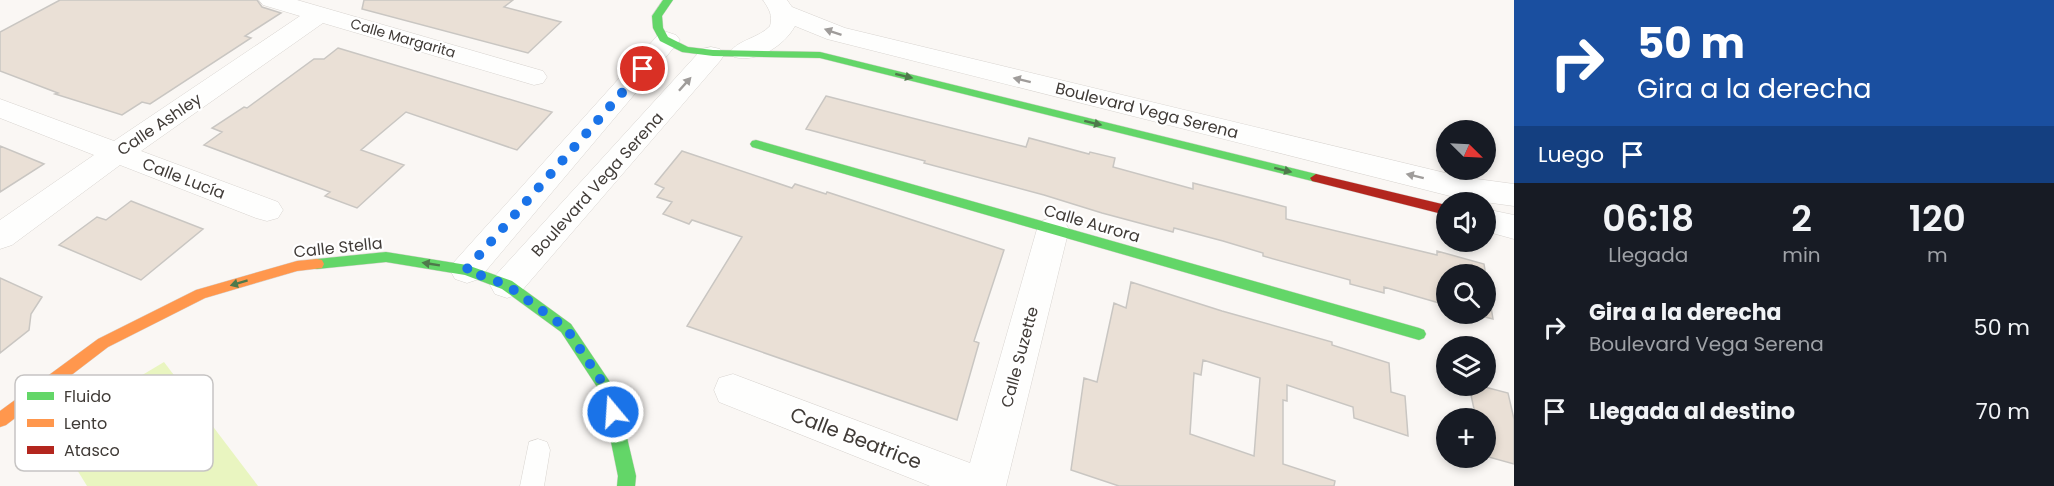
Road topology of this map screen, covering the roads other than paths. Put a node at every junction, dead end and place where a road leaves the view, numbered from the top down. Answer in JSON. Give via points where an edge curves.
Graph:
{"nodes":[{"id":1,"x":271,"y":0,"type":"edge"},
{"id":2,"x":668,"y":0,"type":"edge"},
{"id":3,"x":779,"y":6,"type":"edge"},
{"id":4,"x":320,"y":14,"type":"junction"},
{"id":5,"x":667,"y":40,"type":"junction"},
{"id":6,"x":743,"y":52,"type":"junction"},
{"id":7,"x":711,"y":55,"type":"junction"},
{"id":8,"x":534,"y":77,"type":"dead end"},
{"id":9,"x":0,"y":108,"type":"edge"},
{"id":10,"x":756,"y":144,"type":"dead end"},
{"id":11,"x":117,"y":153,"type":"junction"},
{"id":12,"x":1514,"y":195,"type":"edge"},
{"id":13,"x":1436,"y":208,"type":"edge"},
{"id":14,"x":267,"y":210,"type":"dead end"},
{"id":15,"x":1496,"y":223,"type":"edge"},
{"id":16,"x":1514,"y":227,"type":"edge"},
{"id":17,"x":1053,"y":229,"type":"junction"},
{"id":18,"x":0,"y":237,"type":"edge"},
{"id":19,"x":466,"y":270,"type":"junction"},
{"id":20,"x":507,"y":285,"type":"junction"},
{"id":21,"x":1419,"y":334,"type":"dead end"},
{"id":22,"x":60,"y":375,"type":"edge"},
{"id":23,"x":733,"y":390,"type":"dead end"},
{"id":24,"x":15,"y":409,"type":"edge"},
{"id":25,"x":0,"y":420,"type":"edge"},
{"id":26,"x":538,"y":450,"type":"dead end"},
{"id":27,"x":532,"y":486,"type":"edge"},
{"id":28,"x":626,"y":486,"type":"edge"},
{"id":29,"x":979,"y":486,"type":"edge"},
{"id":30,"x":985,"y":486,"type":"edge"}],
"edges":[{"from":1,"to":4,"type":"street","name":"Calle Margarita"},
{"from":2,"to":5,"type":"street","via":[[656,21],[658,31]]},
{"from":3,"to":6,"type":"street","name":"Boulevard Vega Serena","via":[[784,24],[777,35]]},
{"from":12,"to":3,"type":"street","name":"Boulevard Vega Serena","one_way":true,"via":[[1462,188],[836,34]]},
{"from":4,"to":8,"type":"street","name":"Calle Margarita"},
{"from":4,"to":11,"type":"street","name":"Calle Ashley"},
{"from":5,"to":7,"type":"street","name":"Boulevard Vega Serena","via":[[686,50]]},
{"from":5,"to":19,"type":"street"},
{"from":6,"to":7,"type":"street","name":"Boulevard Vega Serena"},
{"from":6,"to":13,"type":"street","name":"Boulevard Vega Serena","one_way":true,"via":[[820,55]]},
{"from":20,"to":7,"type":"street","name":"Boulevard Vega Serena","one_way":true},
{"from":9,"to":11,"type":"street","name":"Calle Lucía"},
{"from":10,"to":17,"type":"street","name":"Calle Aurora"},
{"from":11,"to":14,"type":"street","name":"Calle Lucía"},
{"from":11,"to":18,"type":"street","name":"Calle Ashley"},
{"from":15,"to":16,"type":"street"},
{"from":17,"to":21,"type":"street","name":"Calle Aurora"},
{"from":17,"to":30,"type":"street","name":"Calle Suzette"},
{"from":19,"to":20,"type":"street","name":"Calle Stella"},
{"from":19,"to":22,"type":"street","name":"Calle Stella","one_way":true,"via":[[386,257],[297,266],[201,294],[103,343]]},
{"from":20,"to":28,"type":"street","name":"Calle Stella","via":[[566,328],[608,391]]},
{"from":23,"to":29,"type":"street","name":"Calle Beatrice"},
{"from":24,"to":25,"type":"street","name":"Calle Stella","one_way":true},
{"from":26,"to":27,"type":"lane"}]}
